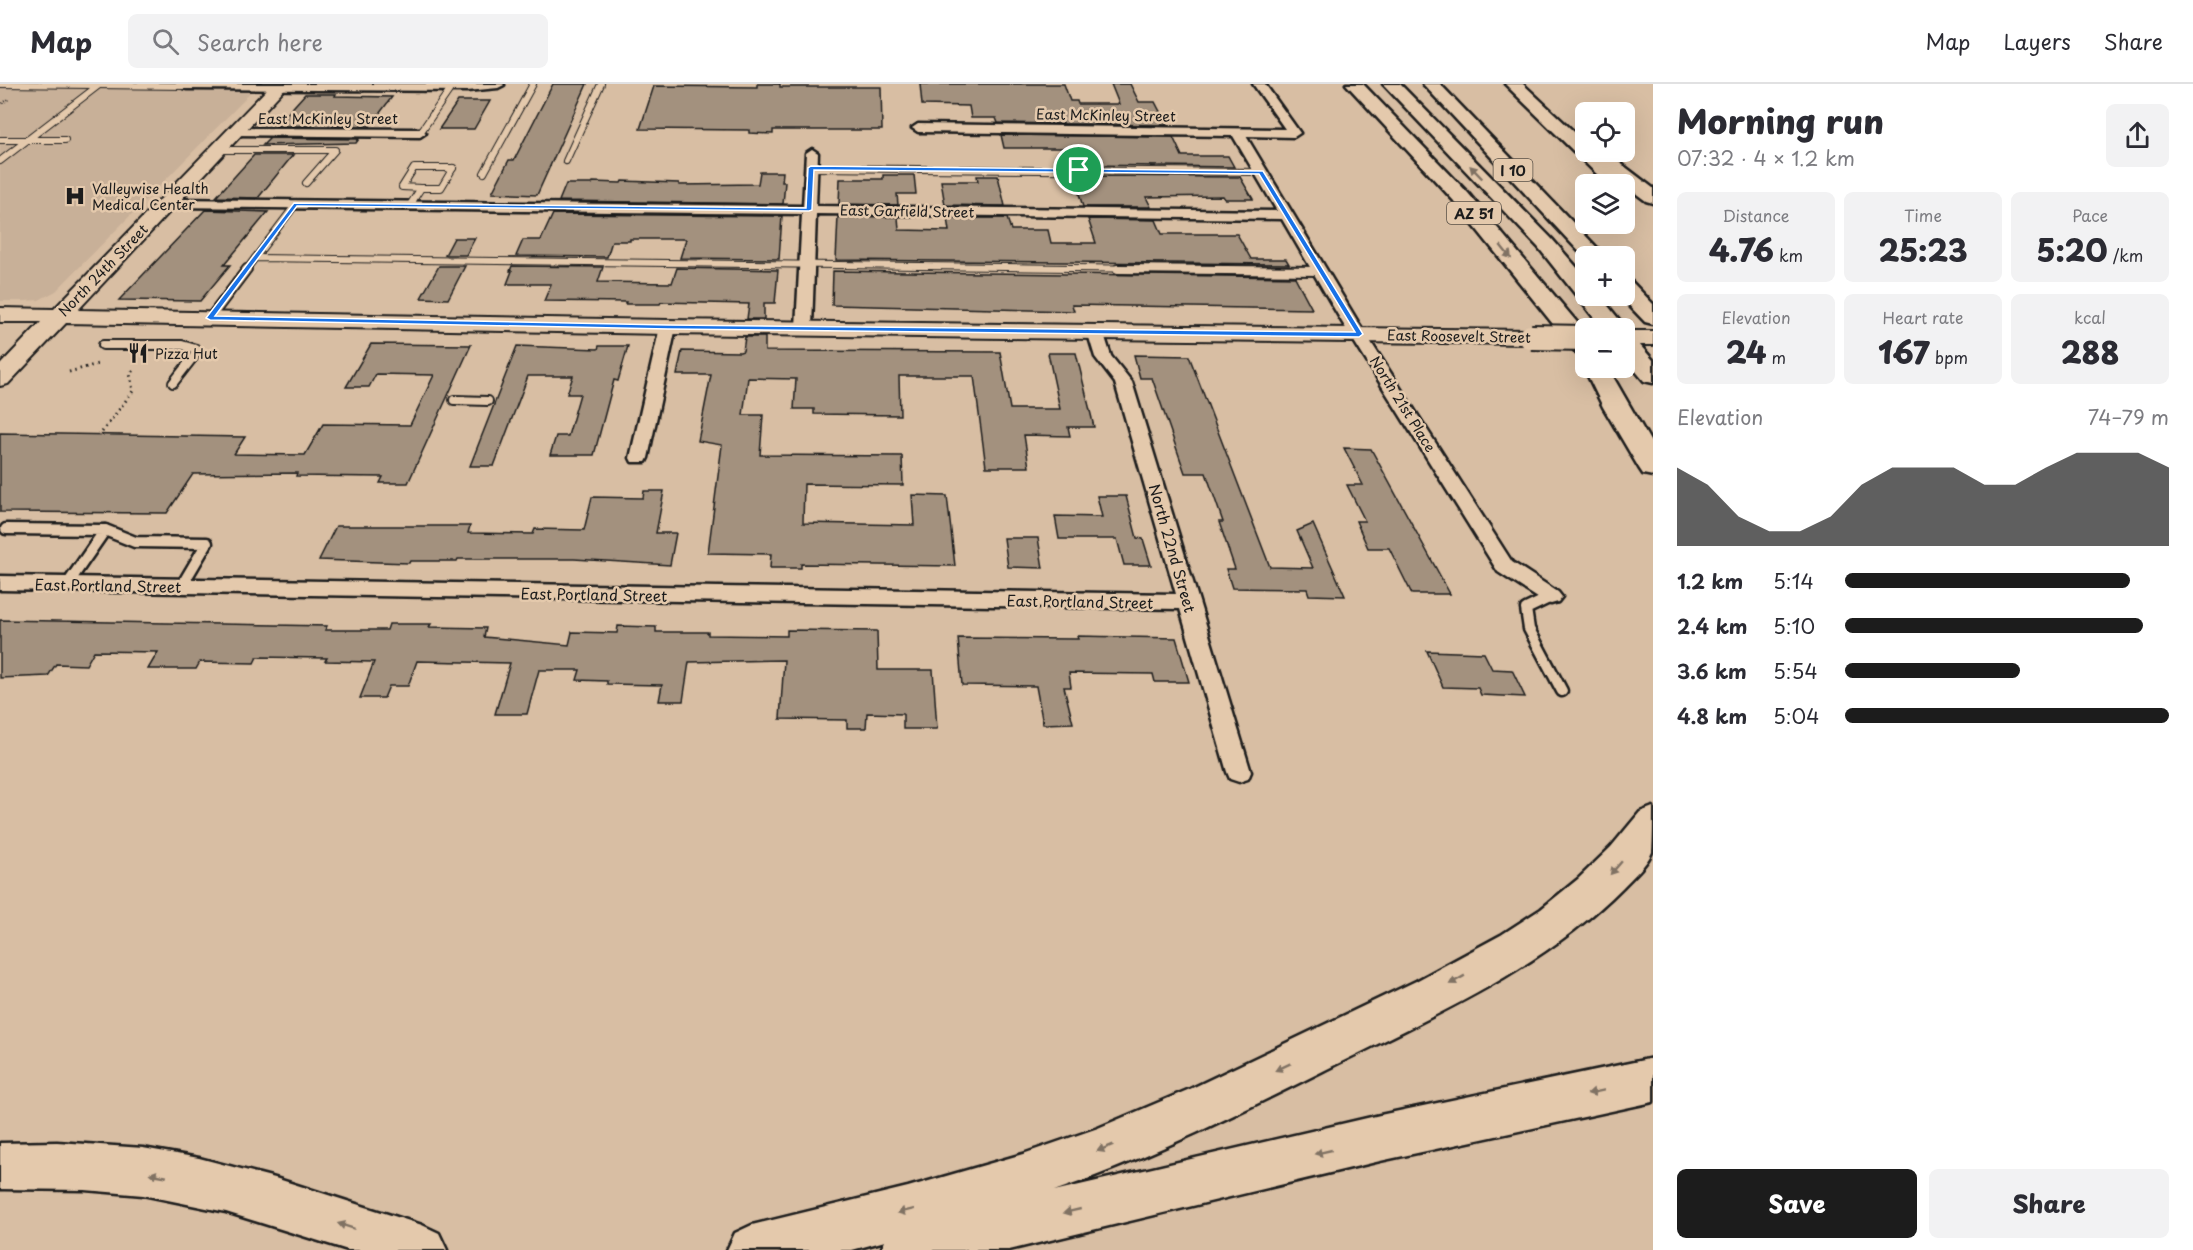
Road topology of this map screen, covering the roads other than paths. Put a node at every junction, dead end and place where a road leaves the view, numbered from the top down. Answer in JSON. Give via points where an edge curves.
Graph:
{"nodes":[{"id":1,"x":0,"y":84,"type":"edge"},
{"id":2,"x":533,"y":84,"type":"edge"},
{"id":3,"x":601,"y":84,"type":"edge"},
{"id":4,"x":1260,"y":84,"type":"edge"},
{"id":5,"x":1354,"y":84,"type":"edge"},
{"id":6,"x":1374,"y":84,"type":"edge"},
{"id":7,"x":1391,"y":84,"type":"edge"},
{"id":8,"x":1431,"y":84,"type":"edge"},
{"id":9,"x":1513,"y":84,"type":"edge"},
{"id":10,"x":99,"y":85,"type":"edge"},
{"id":11,"x":187,"y":85,"type":"edge"},
{"id":12,"x":280,"y":85,"type":"edge"},
{"id":13,"x":498,"y":85,"type":"edge"},
{"id":14,"x":451,"y":88,"type":"junction"},
{"id":15,"x":1550,"y":118,"type":"junction"},
{"id":16,"x":918,"y":128,"type":"dead end"},
{"id":17,"x":236,"y":132,"type":"junction"},
{"id":18,"x":1236,"y":132,"type":"junction"},
{"id":19,"x":420,"y":133,"type":"joint"},
{"id":20,"x":1575,"y":137,"type":"edge"},
{"id":21,"x":0,"y":140,"type":"edge"},
{"id":22,"x":27,"y":140,"type":"junction"},
{"id":23,"x":65,"y":140,"type":"dead end"},
{"id":24,"x":219,"y":150,"type":"junction"},
{"id":25,"x":0,"y":161,"type":"edge"},
{"id":26,"x":566,"y":161,"type":"dead end"},
{"id":27,"x":812,"y":161,"type":"joint"},
{"id":28,"x":1606,"y":162,"type":"edge"},
{"id":29,"x":1261,"y":172,"type":"junction"},
{"id":30,"x":484,"y":173,"type":"dead end"},
{"id":31,"x":1608,"y":174,"type":"edge"},
{"id":32,"x":306,"y":183,"type":"dead end"},
{"id":33,"x":421,"y":188,"type":"junction"},
{"id":34,"x":1653,"y":197,"type":"edge"},
{"id":35,"x":1635,"y":202,"type":"edge"},
{"id":36,"x":168,"y":203,"type":"junction"},
{"id":37,"x":296,"y":204,"type":"junction"},
{"id":38,"x":410,"y":205,"type":"junction"},
{"id":39,"x":809,"y":210,"type":"junction"},
{"id":40,"x":1286,"y":215,"type":"junction"},
{"id":41,"x":1653,"y":219,"type":"edge"},
{"id":42,"x":1585,"y":246,"type":"edge"},
{"id":43,"x":255,"y":258,"type":"junction"},
{"id":44,"x":807,"y":265,"type":"junction"},
{"id":45,"x":1321,"y":271,"type":"junction"},
{"id":46,"x":1575,"y":279,"type":"edge"},
{"id":47,"x":1635,"y":298,"type":"edge"},
{"id":48,"x":1597,"y":306,"type":"edge"},
{"id":49,"x":0,"y":315,"type":"edge"},
{"id":50,"x":60,"y":315,"type":"junction"},
{"id":51,"x":1653,"y":317,"type":"edge"},
{"id":52,"x":210,"y":318,"type":"junction"},
{"id":53,"x":1584,"y":318,"type":"edge"},
{"id":54,"x":1606,"y":318,"type":"edge"},
{"id":55,"x":668,"y":327,"type":"junction"},
{"id":56,"x":804,"y":328,"type":"junction"},
{"id":57,"x":1095,"y":331,"type":"junction"},
{"id":58,"x":1359,"y":334,"type":"junction"},
{"id":59,"x":1575,"y":336,"type":"edge"},
{"id":60,"x":1575,"y":338,"type":"edge"},
{"id":61,"x":1653,"y":339,"type":"edge"},
{"id":62,"x":1635,"y":340,"type":"edge"},
{"id":63,"x":103,"y":345,"type":"dead end"},
{"id":64,"x":1635,"y":354,"type":"edge"},
{"id":65,"x":1653,"y":376,"type":"edge"},
{"id":66,"x":1603,"y":378,"type":"edge"},
{"id":67,"x":1606,"y":378,"type":"edge"},
{"id":68,"x":1633,"y":378,"type":"edge"},
{"id":69,"x":0,"y":379,"type":"edge"},
{"id":70,"x":173,"y":383,"type":"dead end"},
{"id":71,"x":454,"y":400,"type":"dead end"},
{"id":72,"x":488,"y":401,"type":"dead end"},
{"id":73,"x":1653,"y":402,"type":"edge"},
{"id":74,"x":1653,"y":437,"type":"edge"},
{"id":75,"x":639,"y":458,"type":"dead end"},
{"id":76,"x":1653,"y":468,"type":"edge"},
{"id":77,"x":6,"y":529,"type":"dead end"},
{"id":78,"x":105,"y":530,"type":"junction"},
{"id":79,"x":0,"y":584,"type":"edge"},
{"id":80,"x":67,"y":585,"type":"junction"},
{"id":81,"x":181,"y":587,"type":"junction"},
{"id":82,"x":1551,"y":597,"type":"joint"},
{"id":83,"x":1189,"y":602,"type":"junction"},
{"id":84,"x":1562,"y":691,"type":"dead end"},
{"id":85,"x":1239,"y":772,"type":"dead end"},
{"id":86,"x":1653,"y":823,"type":"edge"},
{"id":87,"x":1653,"y":1080,"type":"edge"},
{"id":88,"x":0,"y":1166,"type":"edge"},
{"id":89,"x":968,"y":1215,"type":"junction"},
{"id":90,"x":422,"y":1250,"type":"edge"},
{"id":91,"x":752,"y":1250,"type":"edge"},
{"id":92,"x":906,"y":1250,"type":"edge"}],
"edges":[{"from":1,"to":10,"type":"lane"},
{"from":2,"to":30,"type":"lane"},
{"from":3,"to":26,"type":"lane"},
{"from":4,"to":18,"type":"street","name":"East McKinley Street","via":[[1294,133]]},
{"from":5,"to":59,"type":"highway","number":"AZ 51","one_way":true,"via":[[1461,197]]},
{"from":6,"to":53,"type":"highway","via":[[1519,240]]},
{"from":46,"to":7,"type":"highway","one_way":true,"via":[[1545,243]]},
{"from":8,"to":42,"type":"highway","number":"I 10"},
{"from":9,"to":15,"type":"highway"},
{"from":10,"to":11,"type":"lane"},
{"from":10,"to":22,"type":"lane"},
{"from":11,"to":12,"type":"street"},
{"from":12,"to":14,"type":"street"},
{"from":12,"to":17,"type":"street","name":"North 24th Street"},
{"from":13,"to":14,"type":"street"},
{"from":14,"to":19,"type":"lane"},
{"from":15,"to":20,"type":"highway"},
{"from":15,"to":31,"type":"highway"},
{"from":16,"to":18,"type":"street","name":"East McKinley Street"},
{"from":17,"to":19,"type":"street","name":"East McKinley Street"},
{"from":17,"to":24,"type":"street","name":"North 24th Street"},
{"from":18,"to":29,"type":"street","name":"North 21st Place"},
{"from":21,"to":22,"type":"lane"},
{"from":22,"to":23,"type":"lane"},
{"from":22,"to":25,"type":"lane"},
{"from":24,"to":32,"type":"lane","via":[[335,150]]},
{"from":24,"to":36,"type":"street","name":"North 24th Street"},
{"from":27,"to":29,"type":"lane"},
{"from":27,"to":39,"type":"street"},
{"from":28,"to":34,"type":"highway"},
{"from":29,"to":40,"type":"street","name":"North 21st Place"},
{"from":33,"to":33,"type":"lane","via":[[441,188],[453,168],[414,168],[402,187]]},
{"from":33,"to":38,"type":"lane"},
{"from":35,"to":41,"type":"highway"},
{"from":36,"to":37,"type":"street","name":"East Garfield Street"},
{"from":36,"to":50,"type":"street","name":"North 24th Street"},
{"from":37,"to":38,"type":"street","name":"East Garfield Street"},
{"from":37,"to":43,"type":"lane"},
{"from":38,"to":39,"type":"street","name":"East Garfield Street"},
{"from":39,"to":40,"type":"street","name":"East Garfield Street"},
{"from":39,"to":44,"type":"street"},
{"from":40,"to":45,"type":"street","name":"North 21st Place"},
{"from":43,"to":44,"type":"lane"},
{"from":43,"to":52,"type":"lane"},
{"from":44,"to":45,"type":"lane"},
{"from":44,"to":56,"type":"street"},
{"from":45,"to":58,"type":"street","name":"North 21st Place"},
{"from":47,"to":51,"type":"highway"},
{"from":48,"to":54,"type":"highway"},
{"from":49,"to":50,"type":"street","name":"East Roosevelt Street"},
{"from":50,"to":52,"type":"street","name":"East Roosevelt Street"},
{"from":50,"to":69,"type":"street","name":"North 24th Street"},
{"from":52,"to":55,"type":"street","name":"East Roosevelt Street"},
{"from":55,"to":56,"type":"street","name":"East Roosevelt Street"},
{"from":55,"to":75,"type":"street"},
{"from":56,"to":57,"type":"street","name":"East Roosevelt Street"},
{"from":57,"to":58,"type":"street","name":"East Roosevelt Street"},
{"from":57,"to":83,"type":"street","name":"North 22nd Street","via":[[1103,357],[1123,382]]},
{"from":58,"to":60,"type":"street","name":"East Roosevelt Street","bridge":true},
{"from":58,"to":82,"type":"street","name":"North 21st Place","via":[[1505,567]]},
{"from":61,"to":62,"type":"street"},
{"from":63,"to":70,"type":"lane","via":[[182,345],[196,349]]},
{"from":64,"to":65,"type":"highway"},
{"from":66,"to":76,"type":"highway"},
{"from":67,"to":74,"type":"highway"},
{"from":68,"to":73,"type":"highway"},
{"from":71,"to":72,"type":"lane"},
{"from":77,"to":78,"type":"lane"},
{"from":78,"to":80,"type":"lane"},
{"from":78,"to":81,"type":"lane","via":[[135,542],[207,543]]},
{"from":79,"to":80,"type":"street","name":"East Portland Street"},
{"from":80,"to":81,"type":"street","name":"East Portland Street"},
{"from":81,"to":83,"type":"street","name":"East Portland Street"},
{"from":82,"to":84,"type":"lane","via":[[1526,609],[1529,628]]},
{"from":83,"to":85,"type":"street","name":"North 22nd Street"},
{"from":86,"to":89,"type":"highway","one_way":true,"via":[[1604,882],[1572,910],[1496,958],[1415,1004],[1159,1126],[1063,1164]]},
{"from":87,"to":89,"type":"highway","one_way":true,"via":[[1380,1138]]},
{"from":90,"to":88,"type":"highway","one_way":true,"via":[[225,1188],[125,1169]]},
{"from":89,"to":91,"type":"highway","one_way":true},
{"from":89,"to":92,"type":"highway"}]}
